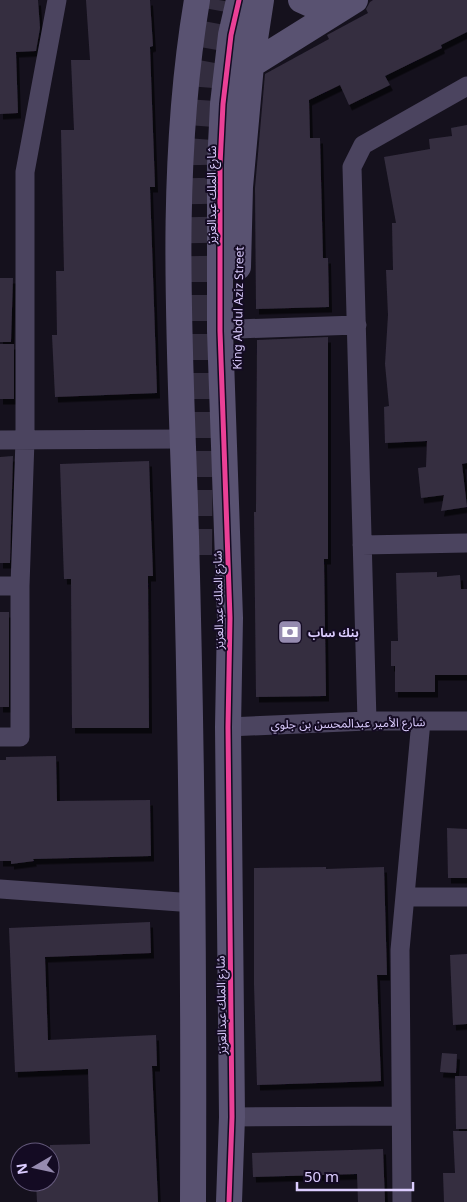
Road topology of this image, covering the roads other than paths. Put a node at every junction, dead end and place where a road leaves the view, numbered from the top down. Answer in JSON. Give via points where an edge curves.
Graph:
{"nodes":[{"id":1,"x":57,"y":0,"type":"edge"},
{"id":2,"x":197,"y":0,"type":"edge"},
{"id":3,"x":239,"y":0,"type":"edge"},
{"id":4,"x":261,"y":0,"type":"edge"},
{"id":5,"x":301,"y":0,"type":"edge"},
{"id":6,"x":347,"y":5,"type":"edge"},
{"id":7,"x":251,"y":65,"type":"junction"},
{"id":8,"x":467,"y":86,"type":"edge"},
{"id":9,"x":357,"y":326,"type":"junction"},
{"id":10,"x":237,"y":328,"type":"junction"},
{"id":11,"x":183,"y":439,"type":"junction"},
{"id":12,"x":0,"y":440,"type":"edge"},
{"id":13,"x":25,"y":440,"type":"junction"},
{"id":14,"x":467,"y":543,"type":"edge"},
{"id":15,"x":362,"y":545,"type":"junction"},
{"id":16,"x":0,"y":586,"type":"edge"},
{"id":17,"x":20,"y":586,"type":"junction"},
{"id":18,"x":230,"y":618,"type":"junction"},
{"id":19,"x":367,"y":721,"type":"junction"},
{"id":20,"x":421,"y":721,"type":"junction"},
{"id":21,"x":467,"y":721,"type":"edge"},
{"id":22,"x":228,"y":727,"type":"junction"},
{"id":23,"x":0,"y":737,"type":"edge"},
{"id":24,"x":0,"y":889,"type":"edge"},
{"id":25,"x":405,"y":897,"type":"junction"},
{"id":26,"x":467,"y":897,"type":"edge"},
{"id":27,"x":194,"y":903,"type":"junction"},
{"id":28,"x":401,"y":1116,"type":"junction"},
{"id":29,"x":232,"y":1117,"type":"junction"},
{"id":30,"x":193,"y":1202,"type":"edge"},
{"id":31,"x":230,"y":1202,"type":"edge"},
{"id":32,"x":402,"y":1202,"type":"edge"}],
"edges":[{"from":1,"to":13,"type":"street","via":[[25,172]]},
{"from":2,"to":11,"type":"street","via":[[190,39],[180,148],[179,305]]},
{"from":3,"to":18,"type":"street","name":"شارع الملك عبدالعزيز","via":[[223,104],[220,165],[220,331]]},
{"from":4,"to":7,"type":"street","name":"King Abdul Aziz Street"},
{"from":5,"to":6,"type":"street","via":[[321,9]]},
{"from":6,"to":7,"type":"street"},
{"from":7,"to":10,"type":"street","name":"King Abdul Aziz Street","via":[[240,187]]},
{"from":8,"to":9,"type":"street","via":[[363,145],[352,167]]},
{"from":9,"to":10,"type":"street"},
{"from":9,"to":15,"type":"street"},
{"from":10,"to":18,"type":"street","name":"King Abdul Aziz Street","via":[[235,515]]},
{"from":11,"to":13,"type":"street"},
{"from":11,"to":27,"type":"street"},
{"from":12,"to":13,"type":"street"},
{"from":13,"to":17,"type":"street"},
{"from":14,"to":15,"type":"street"},
{"from":15,"to":19,"type":"street"},
{"from":16,"to":17,"type":"street"},
{"from":17,"to":23,"type":"street","via":[[20,737]]},
{"from":18,"to":22,"type":"street","name":"شارع الملك عبدالعزيز"},
{"from":19,"to":20,"type":"street","name":"شارع الأمير عبدالمحسن بن جلوي"},
{"from":19,"to":22,"type":"street","name":"شارع الأمير عبدالمحسن بن جلوي"},
{"from":20,"to":21,"type":"street","name":"شارع الأمير عبدالمحسن بن جلوي"},
{"from":20,"to":25,"type":"street"},
{"from":22,"to":29,"type":"street","name":"شارع الملك عبدالعزيز"},
{"from":24,"to":27,"type":"street"},
{"from":25,"to":26,"type":"street"},
{"from":25,"to":28,"type":"street","via":[[400,950]]},
{"from":27,"to":30,"type":"street"},
{"from":28,"to":29,"type":"street"},
{"from":28,"to":32,"type":"street"},
{"from":29,"to":31,"type":"street","name":"شارع الملك عبدالعزيز"}]}
